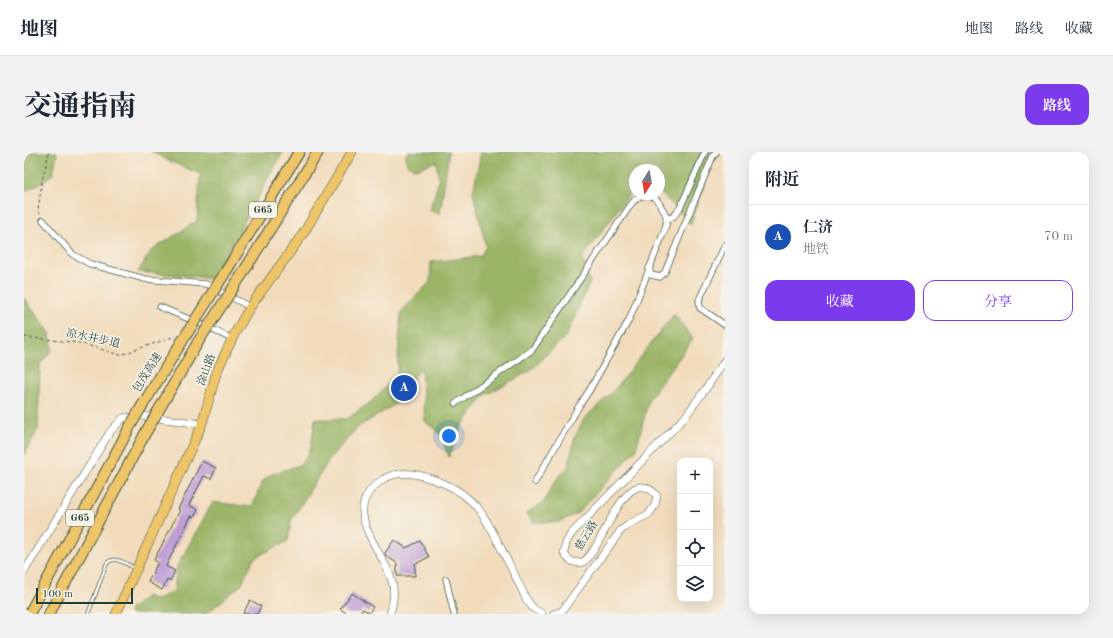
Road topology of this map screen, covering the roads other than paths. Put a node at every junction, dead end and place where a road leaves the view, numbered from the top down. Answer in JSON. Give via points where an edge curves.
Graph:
{"nodes":[{"id":1,"x":299,"y":152,"type":"edge"},
{"id":2,"x":318,"y":152,"type":"edge"},
{"id":3,"x":352,"y":152,"type":"edge"},
{"id":4,"x":705,"y":152,"type":"edge"},
{"id":5,"x":716,"y":152,"type":"edge"},
{"id":6,"x":43,"y":220,"type":"road end"},
{"id":7,"x":666,"y":220,"type":"junction"},
{"id":8,"x":725,"y":245,"type":"edge"},
{"id":9,"x":649,"y":268,"type":"junction"},
{"id":10,"x":160,"y":307,"type":"dead end"},
{"id":11,"x":250,"y":307,"type":"junction"},
{"id":12,"x":725,"y":326,"type":"edge"},
{"id":13,"x":232,"y":339,"type":"junction"},
{"id":14,"x":725,"y":360,"type":"edge"},
{"id":15,"x":456,"y":403,"type":"dead end"},
{"id":16,"x":202,"y":424,"type":"junction"},
{"id":17,"x":535,"y":482,"type":"dead end"},
{"id":18,"x":137,"y":569,"type":"junction"},
{"id":19,"x":24,"y":572,"type":"edge"},
{"id":20,"x":446,"y":579,"type":"dead end"},
{"id":21,"x":560,"y":612,"type":"edge"},
{"id":22,"x":30,"y":614,"type":"edge"},
{"id":23,"x":49,"y":614,"type":"edge"},
{"id":24,"x":88,"y":614,"type":"edge"},
{"id":25,"x":116,"y":614,"type":"edge"},
{"id":26,"x":390,"y":614,"type":"edge"},
{"id":27,"x":454,"y":614,"type":"edge"},
{"id":28,"x":542,"y":614,"type":"edge"},
{"id":29,"x":553,"y":614,"type":"edge"}],
"edges":[{"from":1,"to":22,"type":"highway","name":"包茂高速","number":"G65","bridge":true,"via":[[184,334],[132,423]]},
{"from":2,"to":23,"type":"highway","number":"G65","bridge":true,"via":[[198,342],[147,430]]},
{"from":3,"to":11,"type":"main road","name":"涂山路","via":[[304,234]]},
{"from":4,"to":7,"type":"street","via":[[680,208],[674,216]]},
{"from":5,"to":9,"type":"street","via":[[665,272],[660,277],[651,275]]},
{"from":6,"to":11,"type":"street","via":[[72,254],[90,264],[146,279],[206,284]]},
{"from":7,"to":9,"type":"street","via":[[665,229]]},
{"from":7,"to":15,"type":"street","via":[[660,204],[652,196],[638,196],[532,350]]},
{"from":8,"to":12,"type":"street","via":[[699,300],[700,308]]},
{"from":9,"to":17,"type":"street","via":[[629,320]]},
{"from":10,"to":13,"type":"street"},
{"from":11,"to":13,"type":"main road","name":"涂山路"},
{"from":13,"to":16,"type":"main road","name":"涂山路","via":[[217,371]]},
{"from":14,"to":21,"type":"street","name":"慈云路","via":[[685,417],[571,534],[564,553],[574,562],[583,562],[594,551],[616,509],[628,493],[645,487],[657,496],[649,514],[621,530]]},
{"from":16,"to":18,"type":"main road","name":"涂山路"},
{"from":16,"to":19,"type":"street","via":[[142,416],[123,418],[110,432]]},
{"from":18,"to":24,"type":"lane","via":[[118,560],[109,561]]},
{"from":18,"to":25,"type":"main road","name":"涂山路"},
{"from":20,"to":27,"type":"street"},
{"from":21,"to":29,"type":"street","name":"慈云路"},
{"from":26,"to":28,"type":"street","via":[[394,594],[392,581],[362,516],[363,505],[375,484],[386,477],[401,473],[416,474],[445,484],[457,490],[478,508],[487,520],[526,598],[533,608]]}]}
